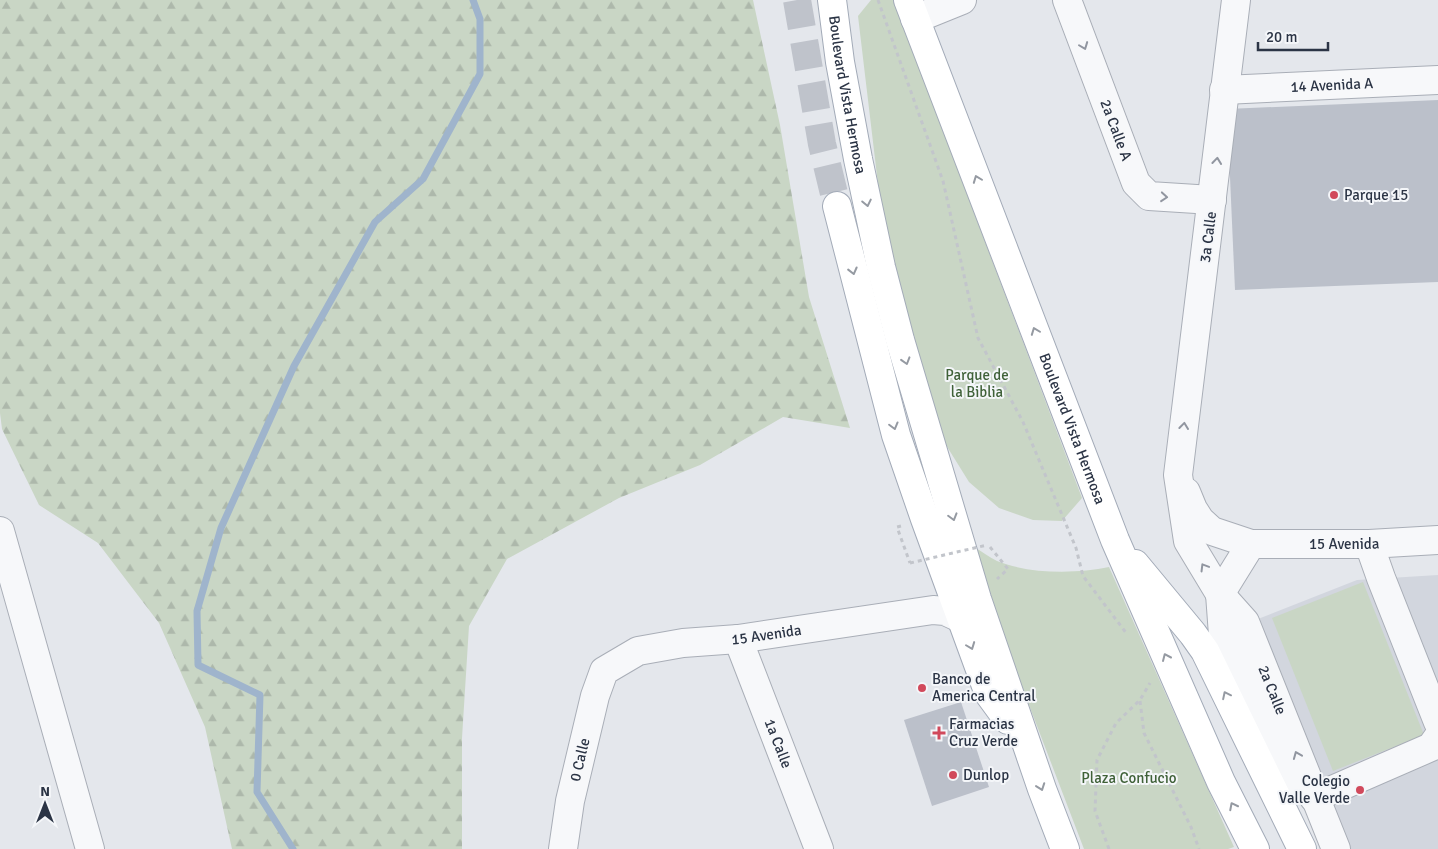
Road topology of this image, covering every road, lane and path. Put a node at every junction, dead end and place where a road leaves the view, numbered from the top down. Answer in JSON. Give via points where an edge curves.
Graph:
{"nodes":[{"id":1,"x":832,"y":0,"type":"edge"},
{"id":2,"x":878,"y":0,"type":"edge"},
{"id":3,"x":962,"y":0,"type":"edge"},
{"id":4,"x":1067,"y":0,"type":"edge"},
{"id":5,"x":1236,"y":0,"type":"edge"},
{"id":6,"x":911,"y":10,"type":"edge"},
{"id":7,"x":1438,"y":80,"type":"edge"},
{"id":8,"x":1224,"y":90,"type":"junction"},
{"id":9,"x":1212,"y":200,"type":"junction"},
{"id":10,"x":837,"y":206,"type":"tunnel mouth"},
{"id":11,"x":1178,"y":475,"type":"junction"},
{"id":12,"x":897,"y":527,"type":"dead end"},
{"id":13,"x":0,"y":531,"type":"edge"},
{"id":14,"x":1115,"y":540,"type":"junction"},
{"id":15,"x":1438,"y":540,"type":"edge"},
{"id":16,"x":1188,"y":541,"type":"joint"},
{"id":17,"x":1251,"y":544,"type":"junction"},
{"id":18,"x":1369,"y":544,"type":"junction"},
{"id":19,"x":1008,"y":569,"type":"dead end"},
{"id":20,"x":950,"y":588,"type":"junction"},
{"id":21,"x":1220,"y":594,"type":"junction"},
{"id":22,"x":933,"y":610,"type":"junction"},
{"id":23,"x":960,"y":618,"type":"junction"},
{"id":24,"x":1127,"y":635,"type":"dead end"},
{"id":25,"x":738,"y":639,"type":"junction"},
{"id":26,"x":604,"y":671,"type":"joint"},
{"id":27,"x":1152,"y":679,"type":"dead end"},
{"id":28,"x":1140,"y":700,"type":"junction"},
{"id":29,"x":1438,"y":722,"type":"edge"},
{"id":30,"x":1438,"y":737,"type":"edge"},
{"id":31,"x":1028,"y":747,"type":"junction"},
{"id":32,"x":1314,"y":798,"type":"junction"},
{"id":33,"x":90,"y":849,"type":"edge"},
{"id":34,"x":563,"y":849,"type":"edge"},
{"id":35,"x":818,"y":849,"type":"edge"},
{"id":36,"x":1065,"y":849,"type":"edge"},
{"id":37,"x":1109,"y":849,"type":"edge"},
{"id":38,"x":1199,"y":849,"type":"edge"},
{"id":39,"x":1255,"y":849,"type":"edge"},
{"id":40,"x":1302,"y":849,"type":"edge"},
{"id":41,"x":1305,"y":849,"type":"edge"},
{"id":42,"x":1336,"y":849,"type":"edge"}],
"edges":[{"from":1,"to":31,"type":"main road","name":"Boulevard Vista Hermosa","one_way":true,"via":[[858,159],[895,322],[977,599]]},
{"from":2,"to":24,"type":"path","via":[[943,181],[978,338],[1023,422],[1076,548],[1083,576]]},
{"from":3,"to":6,"type":"street"},
{"from":4,"to":9,"type":"street","name":"2a Calle A","one_way":true,"via":[[1136,183],[1149,196]]},
{"from":5,"to":8,"type":"street","name":"3a Calle"},
{"from":14,"to":6,"type":"main road","name":"Boulevard Vista Hermosa","one_way":true},
{"from":7,"to":8,"type":"street","name":"14 Avenida A"},
{"from":9,"to":8,"type":"street","name":"3a Calle","one_way":true},
{"from":11,"to":9,"type":"street","name":"3a Calle","one_way":true},
{"from":10,"to":20,"type":"main road","one_way":true,"via":[[896,434]]},
{"from":11,"to":16,"type":"street","name":"3a Calle"},
{"from":11,"to":17,"type":"street","name":"15 Avenida","via":[[1200,520],[1212,531]]},
{"from":12,"to":19,"type":"path","bridge":true,"via":[[910,563],[987,545]]},
{"from":13,"to":33,"type":"street"},
{"from":39,"to":14,"type":"main road","name":"Boulevard Vista Hermosa","one_way":true,"via":[[1221,782]]},
{"from":40,"to":14,"type":"main road","one_way":true,"via":[[1205,651]]},
{"from":15,"to":18,"type":"street","name":"15 Avenida"},
{"from":21,"to":16,"type":"street","name":"2a Calle","one_way":true},
{"from":17,"to":18,"type":"street","name":"15 Avenida"},
{"from":17,"to":21,"type":"street"},
{"from":18,"to":29,"type":"street"},
{"from":20,"to":22,"type":"street"},
{"from":20,"to":23,"type":"main road"},
{"from":32,"to":21,"type":"street","name":"2a Calle","one_way":true,"via":[[1245,622]]},
{"from":21,"to":41,"type":"street","via":[[1223,635],[1298,823]]},
{"from":22,"to":23,"type":"street","name":"15 Avenida"},
{"from":22,"to":25,"type":"street","name":"15 Avenida"},
{"from":23,"to":31,"type":"main road","one_way":true,"via":[[989,694]]},
{"from":25,"to":26,"type":"street","name":"15 Avenida","via":[[683,643],[638,651]]},
{"from":25,"to":35,"type":"street","name":"1a Calle"},
{"from":26,"to":34,"type":"street","name":"0 Calle","via":[[592,705],[570,801]]},
{"from":27,"to":28,"type":"path"},
{"from":28,"to":37,"type":"path","via":[[1116,724],[1097,760],[1096,810]]},
{"from":28,"to":38,"type":"path","via":[[1144,734]]},
{"from":30,"to":32,"type":"street","via":[[1431,747]]},
{"from":31,"to":36,"type":"main road","name":"Boulevard Vista Hermosa","one_way":true},
{"from":32,"to":42,"type":"street","name":"2a Calle"}]}
